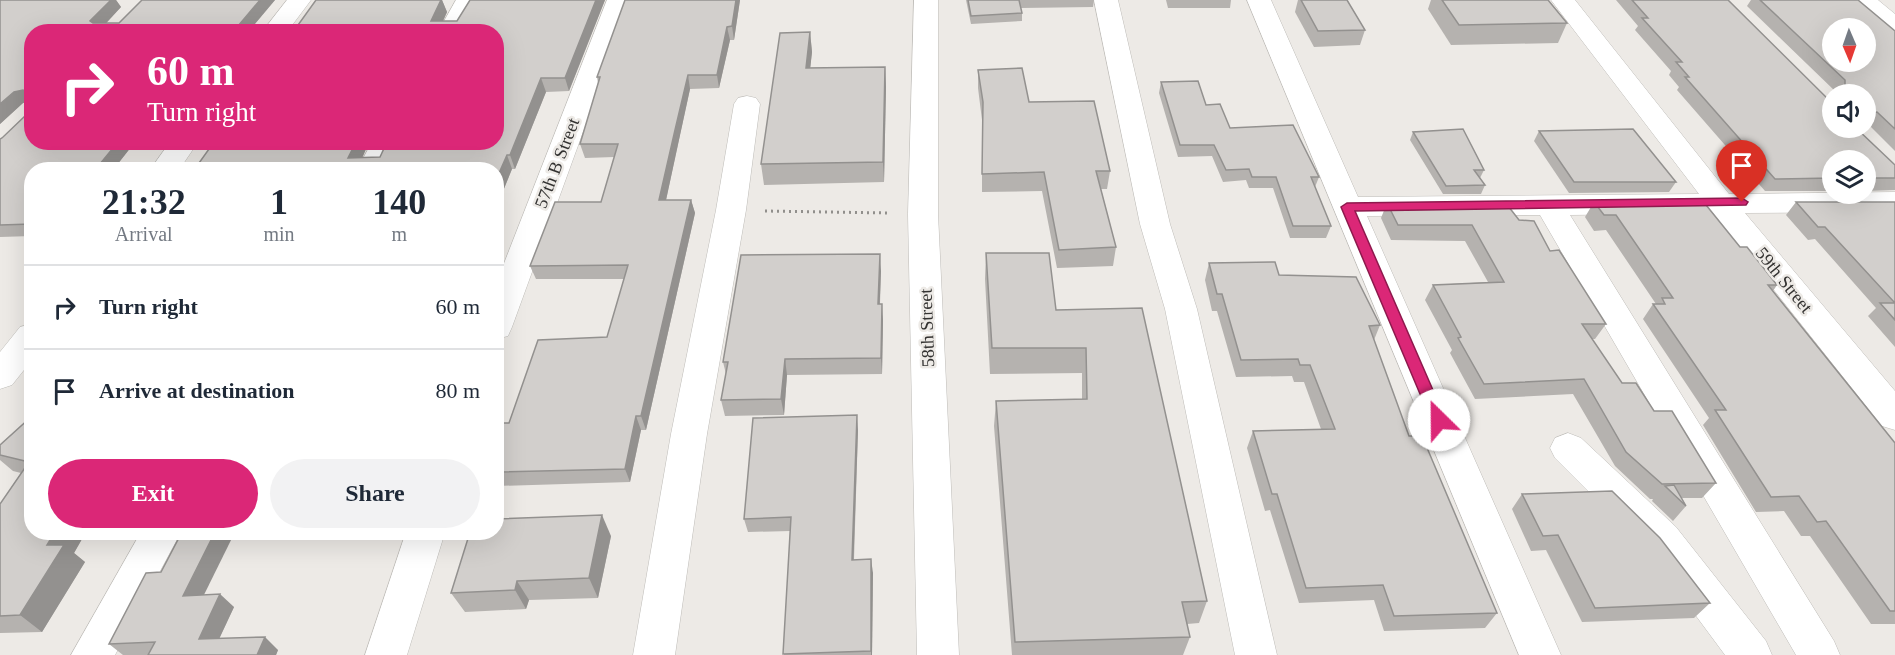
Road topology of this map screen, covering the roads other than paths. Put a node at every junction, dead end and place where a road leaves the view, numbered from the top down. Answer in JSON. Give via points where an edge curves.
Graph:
{"nodes":[{"id":1,"x":299,"y":0,"type":"edge"},
{"id":2,"x":468,"y":0,"type":"edge"},
{"id":3,"x":620,"y":0,"type":"edge"},
{"id":4,"x":926,"y":0,"type":"edge"},
{"id":5,"x":1106,"y":0,"type":"edge"},
{"id":6,"x":1259,"y":0,"type":"edge"},
{"id":7,"x":1563,"y":0,"type":"edge"},
{"id":8,"x":1864,"y":0,"type":"edge"},
{"id":9,"x":280,"y":24,"type":"edge"},
{"id":10,"x":454,"y":24,"type":"edge"},
{"id":11,"x":1895,"y":26,"type":"edge"},
{"id":12,"x":747,"y":104,"type":"dead end"},
{"id":13,"x":1720,"y":202,"type":"junction"},
{"id":14,"x":1895,"y":202,"type":"edge"},
{"id":15,"x":1550,"y":206,"type":"junction"},
{"id":16,"x":1347,"y":207,"type":"junction"},
{"id":17,"x":504,"y":306,"type":"edge"},
{"id":18,"x":24,"y":346,"type":"edge"},
{"id":19,"x":0,"y":376,"type":"edge"},
{"id":20,"x":1895,"y":416,"type":"edge"},
{"id":21,"x":1568,"y":448,"type":"dead end"},
{"id":22,"x":157,"y":540,"type":"edge"},
{"id":23,"x":423,"y":540,"type":"edge"},
{"id":24,"x":92,"y":655,"type":"edge"},
{"id":25,"x":386,"y":655,"type":"edge"},
{"id":26,"x":654,"y":655,"type":"edge"},
{"id":27,"x":938,"y":655,"type":"edge"},
{"id":28,"x":1256,"y":655,"type":"edge"},
{"id":29,"x":1540,"y":655,"type":"edge"},
{"id":30,"x":1751,"y":655,"type":"edge"},
{"id":31,"x":1819,"y":655,"type":"edge"}],
"edges":[{"from":1,"to":9,"type":"street"},
{"from":2,"to":10,"type":"street"},
{"from":3,"to":17,"type":"street","name":"57th B Street"},
{"from":4,"to":27,"type":"street","name":"58th Street","via":[[923,214]]},
{"from":5,"to":28,"type":"street","via":[[1155,224],[1181,309]]},
{"from":6,"to":16,"type":"street"},
{"from":7,"to":13,"type":"street","name":"59th Street"},
{"from":8,"to":11,"type":"street"},
{"from":12,"to":26,"type":"street"},
{"from":13,"to":14,"type":"street"},
{"from":13,"to":15,"type":"street"},
{"from":13,"to":20,"type":"street","name":"59th Street"},
{"from":15,"to":16,"type":"street"},
{"from":15,"to":31,"type":"street"},
{"from":16,"to":29,"type":"street"},
{"from":18,"to":19,"type":"street"},
{"from":21,"to":30,"type":"street","via":[[1662,539]]},
{"from":22,"to":24,"type":"street"},
{"from":23,"to":25,"type":"street"}]}
